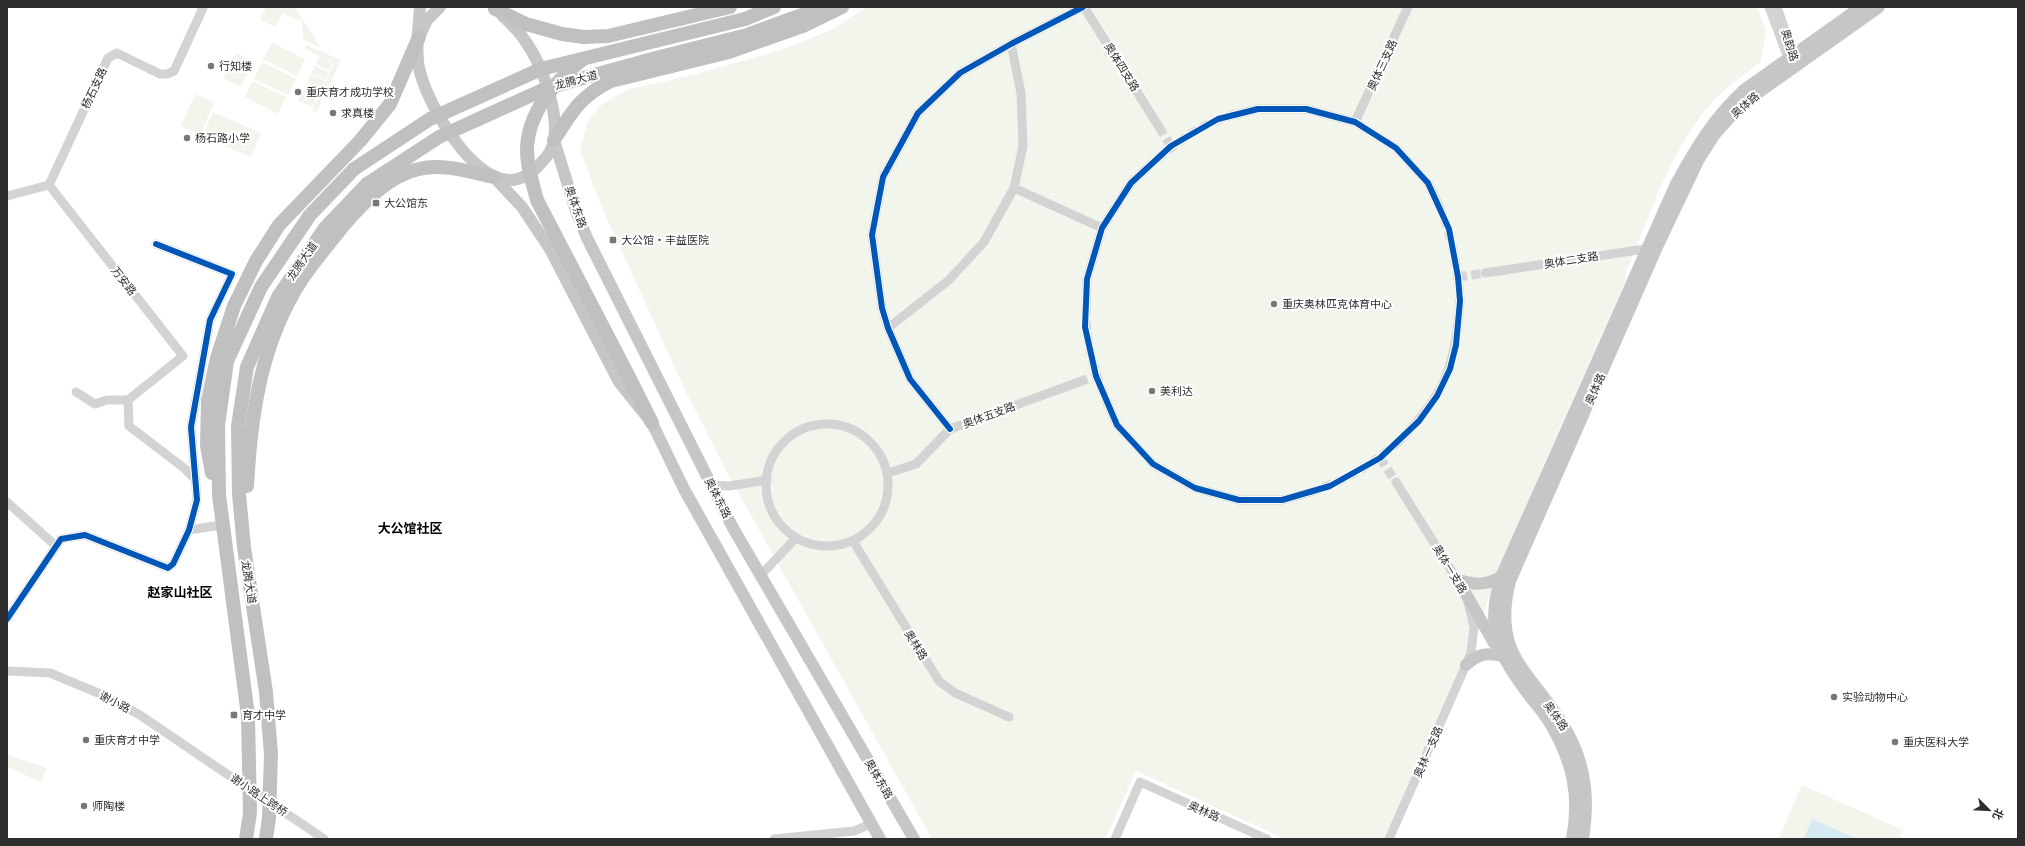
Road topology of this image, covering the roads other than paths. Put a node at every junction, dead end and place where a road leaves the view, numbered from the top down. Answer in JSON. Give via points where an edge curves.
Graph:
{"nodes":[{"id":1,"x":201,"y":7,"type":"edge"},
{"id":2,"x":420,"y":7,"type":"edge"},
{"id":3,"x":440,"y":7,"type":"edge"},
{"id":4,"x":730,"y":7,"type":"edge"},
{"id":5,"x":774,"y":7,"type":"edge"},
{"id":6,"x":824,"y":7,"type":"edge"},
{"id":7,"x":842,"y":7,"type":"edge"},
{"id":8,"x":1084,"y":7,"type":"edge"},
{"id":9,"x":1408,"y":7,"type":"edge"},
{"id":10,"x":1769,"y":7,"type":"edge"},
{"id":11,"x":1777,"y":7,"type":"edge"},
{"id":12,"x":1861,"y":7,"type":"edge"},
{"id":13,"x":1879,"y":7,"type":"edge"},
{"id":14,"x":494,"y":8,"type":"edge"},
{"id":15,"x":419,"y":37,"type":"junction"},
{"id":16,"x":1011,"y":44,"type":"junction"},
{"id":17,"x":583,"y":59,"type":"junction"},
{"id":18,"x":1793,"y":59,"type":"junction"},
{"id":19,"x":1233,"y":115,"type":"tunnel mouth"},
{"id":20,"x":1355,"y":122,"type":"junction"},
{"id":21,"x":1160,"y":127,"type":"tunnel mouth"},
{"id":22,"x":554,"y":140,"type":"junction"},
{"id":23,"x":1147,"y":168,"type":"tunnel mouth"},
{"id":24,"x":494,"y":177,"type":"junction"},
{"id":25,"x":49,"y":185,"type":"junction"},
{"id":26,"x":1014,"y":188,"type":"junction"},
{"id":27,"x":7,"y":196,"type":"edge"},
{"id":28,"x":1439,"y":206,"type":"tunnel mouth"},
{"id":29,"x":1102,"y":228,"type":"junction"},
{"id":30,"x":156,"y":244,"type":"dead end"},
{"id":31,"x":1652,"y":248,"type":"junction"},
{"id":32,"x":1485,"y":273,"type":"tunnel mouth"},
{"id":33,"x":1460,"y":301,"type":"tunnel mouth"},
{"id":34,"x":1086,"y":307,"type":"tunnel mouth"},
{"id":35,"x":888,"y":328,"type":"junction"},
{"id":36,"x":1079,"y":382,"type":"tunnel mouth"},
{"id":37,"x":76,"y":392,"type":"dead end"},
{"id":38,"x":128,"y":400,"type":"junction"},
{"id":39,"x":1107,"y":402,"type":"tunnel mouth"},
{"id":40,"x":652,"y":423,"type":"junction"},
{"id":41,"x":950,"y":428,"type":"junction"},
{"id":42,"x":1398,"y":442,"type":"tunnel mouth"},
{"id":43,"x":888,"y":473,"type":"junction"},
{"id":44,"x":196,"y":480,"type":"junction"},
{"id":45,"x":766,"y":480,"type":"junction"},
{"id":46,"x":1396,"y":482,"type":"tunnel mouth"},
{"id":47,"x":711,"y":485,"type":"junction"},
{"id":48,"x":1311,"y":492,"type":"tunnel mouth"},
{"id":49,"x":7,"y":502,"type":"edge"},
{"id":50,"x":221,"y":521,"type":"junction"},
{"id":51,"x":189,"y":530,"type":"junction"},
{"id":52,"x":796,"y":538,"type":"junction"},
{"id":53,"x":853,"y":541,"type":"junction"},
{"id":54,"x":56,"y":546,"type":"junction"},
{"id":55,"x":244,"y":547,"type":"junction"},
{"id":56,"x":760,"y":576,"type":"junction"},
{"id":57,"x":1501,"y":577,"type":"junction"},
{"id":58,"x":1456,"y":579,"type":"junction"},
{"id":59,"x":1466,"y":594,"type":"junction"},
{"id":60,"x":7,"y":619,"type":"edge"},
{"id":61,"x":1502,"y":656,"type":"junction"},
{"id":62,"x":1466,"y":665,"type":"junction"},
{"id":63,"x":7,"y":671,"type":"edge"},
{"id":64,"x":1009,"y":717,"type":"dead end"},
{"id":65,"x":212,"y":764,"type":"joint"},
{"id":66,"x":871,"y":824,"type":"junction"},
{"id":67,"x":246,"y":839,"type":"edge"},
{"id":68,"x":266,"y":839,"type":"edge"},
{"id":69,"x":324,"y":839,"type":"edge"},
{"id":70,"x":774,"y":839,"type":"edge"},
{"id":71,"x":880,"y":839,"type":"edge"},
{"id":72,"x":914,"y":839,"type":"edge"},
{"id":73,"x":1114,"y":839,"type":"edge"},
{"id":74,"x":1267,"y":839,"type":"edge"},
{"id":75,"x":1389,"y":839,"type":"edge"},
{"id":76,"x":1572,"y":839,"type":"edge"},
{"id":77,"x":1583,"y":839,"type":"edge"}],
"edges":[{"from":1,"to":25,"type":"street","name":"杨石支路","via":[[203,8],[174,71],[160,74],[117,53],[108,58]]},
{"from":2,"to":15,"type":"main road"},
{"from":3,"to":15,"type":"main road","via":[[427,20]]},
{"from":4,"to":14,"type":"highway","via":[[608,36],[584,37],[526,24]]},
{"from":5,"to":17,"type":"highway","name":"龙腾大道","bridge":true,"via":[[745,19]]},
{"from":6,"to":55,"type":"highway","name":"龙腾大道","bridge":true,"via":[[747,35],[547,88],[439,137],[367,184],[325,228],[278,296],[247,367],[238,426],[239,494]]},
{"from":7,"to":22,"type":"highway","via":[[803,26],[729,52],[611,81],[583,98]]},
{"from":8,"to":16,"type":"street"},
{"from":8,"to":21,"type":"street","name":"奥体四支路"},
{"from":9,"to":20,"type":"street","name":"奥体三支路"},
{"from":10,"to":18,"type":"street","name":"奥韵路"},
{"from":11,"to":18,"type":"street","name":"奥韵路"},
{"from":12,"to":18,"type":"main road","name":"奥体路"},
{"from":13,"to":18,"type":"main road","name":"奥体路"},
{"from":14,"to":22,"type":"main road","via":[[526,42],[546,82],[555,120]]},
{"from":15,"to":24,"type":"main road","via":[[419,67],[427,92],[440,118],[466,154]]},
{"from":15,"to":50,"type":"highway","via":[[390,104],[360,141],[279,225],[256,261],[234,306],[217,358],[208,401],[207,446]]},
{"from":16,"to":26,"type":"street","via":[[1021,93],[1023,146]]},
{"from":16,"to":35,"type":"street","via":[[960,73],[918,113],[883,177],[872,235],[882,308]]},
{"from":17,"to":40,"type":"highway","bridge":true,"via":[[564,74],[541,103],[527,150],[530,173],[537,200]]},
{"from":17,"to":50,"type":"highway","name":"龙腾大道","bridge":true,"via":[[541,69],[430,119],[354,169],[310,215],[261,287],[227,361],[218,425]]},
{"from":18,"to":31,"type":"main road","name":"奥体路","via":[[1744,90],[1708,130],[1676,184]]},
{"from":19,"to":20,"type":"street","via":[[1258,109],[1306,109]]},
{"from":20,"to":28,"type":"street","via":[[1396,148],[1428,183]]},
{"from":22,"to":24,"type":"main road","via":[[548,156],[537,169],[511,180]]},
{"from":22,"to":47,"type":"main road","name":"奥体东路","via":[[587,238]]},
{"from":23,"to":29,"type":"street","via":[[1131,183]]},
{"from":24,"to":40,"type":"main road","via":[[522,207],[550,249],[619,382]]},
{"from":24,"to":55,"type":"highway","via":[[436,167],[419,168],[406,173],[370,197],[302,279],[268,352],[258,388],[250,434]]},
{"from":25,"to":27,"type":"street"},
{"from":25,"to":38,"type":"street","name":"万安路","via":[[183,356]]},
{"from":26,"to":29,"type":"street"},
{"from":26,"to":35,"type":"street","via":[[984,242],[949,280]]},
{"from":29,"to":34,"type":"street","via":[[1087,279]]},
{"from":30,"to":44,"type":"street","via":[[232,274],[210,320],[192,427]]},
{"from":31,"to":32,"type":"street","name":"奥体二支路"},
{"from":31,"to":57,"type":"main road","name":"奥体路"},
{"from":31,"to":77,"type":"main road","name":"奥体路","via":[[1510,581],[1506,598],[1506,630],[1514,656],[1560,718],[1578,756],[1584,777],[1587,805]]},
{"from":33,"to":42,"type":"street","via":[[1456,346],[1450,370],[1424,415]]},
{"from":35,"to":41,"type":"street","via":[[910,379]]},
{"from":36,"to":41,"type":"street","name":"奥体五支路"},
{"from":37,"to":38,"type":"street","via":[[95,404],[107,400]]},
{"from":38,"to":44,"type":"street","via":[[129,426]]},
{"from":39,"to":48,"type":"street","via":[[1117,425],[1153,464],[1195,488],[1239,500],[1282,500]]},
{"from":40,"to":66,"type":"main road","via":[[684,489]]},
{"from":41,"to":43,"type":"street","name":"奥体五支路","via":[[916,464]]},
{"from":43,"to":45,"type":"street","via":[[881,454],[868,438],[850,427],[830,423],[809,425],[791,435],[776,450]]},
{"from":43,"to":53,"type":"street","via":[[888,493],[882,513],[870,529]]},
{"from":44,"to":51,"type":"street","via":[[197,500]]},
{"from":45,"to":47,"type":"street","via":[[729,486]]},
{"from":45,"to":52,"type":"street","via":[[770,510],[781,526]]},
{"from":46,"to":58,"type":"street","name":"奥体一支路"},
{"from":47,"to":56,"type":"main road","name":"奥体东路"},
{"from":49,"to":54,"type":"street"},
{"from":50,"to":51,"type":"street"},
{"from":50,"to":67,"type":"highway","name":"龙腾大道","via":[[248,716],[250,813]]},
{"from":51,"to":54,"type":"street","via":[[173,564],[168,568],[85,535],[61,539]]},
{"from":52,"to":53,"type":"street","via":[[821,546],[834,546]]},
{"from":52,"to":56,"type":"street"},
{"from":53,"to":64,"type":"street","name":"奥林路","via":[[939,681],[955,693]]},
{"from":54,"to":60,"type":"street"},
{"from":55,"to":68,"type":"highway","name":"龙腾大道","via":[[266,692],[271,754]]},
{"from":56,"to":72,"type":"main road","name":"奥体东路"},
{"from":57,"to":58,"type":"main road","via":[[1480,585]]},
{"from":57,"to":61,"type":"main road","name":"奥体路","via":[[1494,597],[1493,619]]},
{"from":58,"to":59,"type":"street","name":"奥体一支路"},
{"from":59,"to":61,"type":"main road"},
{"from":59,"to":62,"type":"street","name":"奥体一支路","via":[[1474,627],[1472,647]]},
{"from":61,"to":62,"type":"main road","via":[[1479,655]]},
{"from":61,"to":76,"type":"main road","name":"奥体路","via":[[1550,723],[1567,758],[1573,779],[1576,806]]},
{"from":62,"to":75,"type":"street","name":"奥林一支路"},
{"from":63,"to":65,"type":"street","name":"谢小路","via":[[50,672],[103,695],[140,715]]},
{"from":65,"to":69,"type":"street","name":"谢小路上跨桥","bridge":true},
{"from":66,"to":70,"type":"street","via":[[854,831]]},
{"from":66,"to":71,"type":"main road"},
{"from":73,"to":74,"type":"street","name":"奥林路","via":[[1140,782]]}]}
